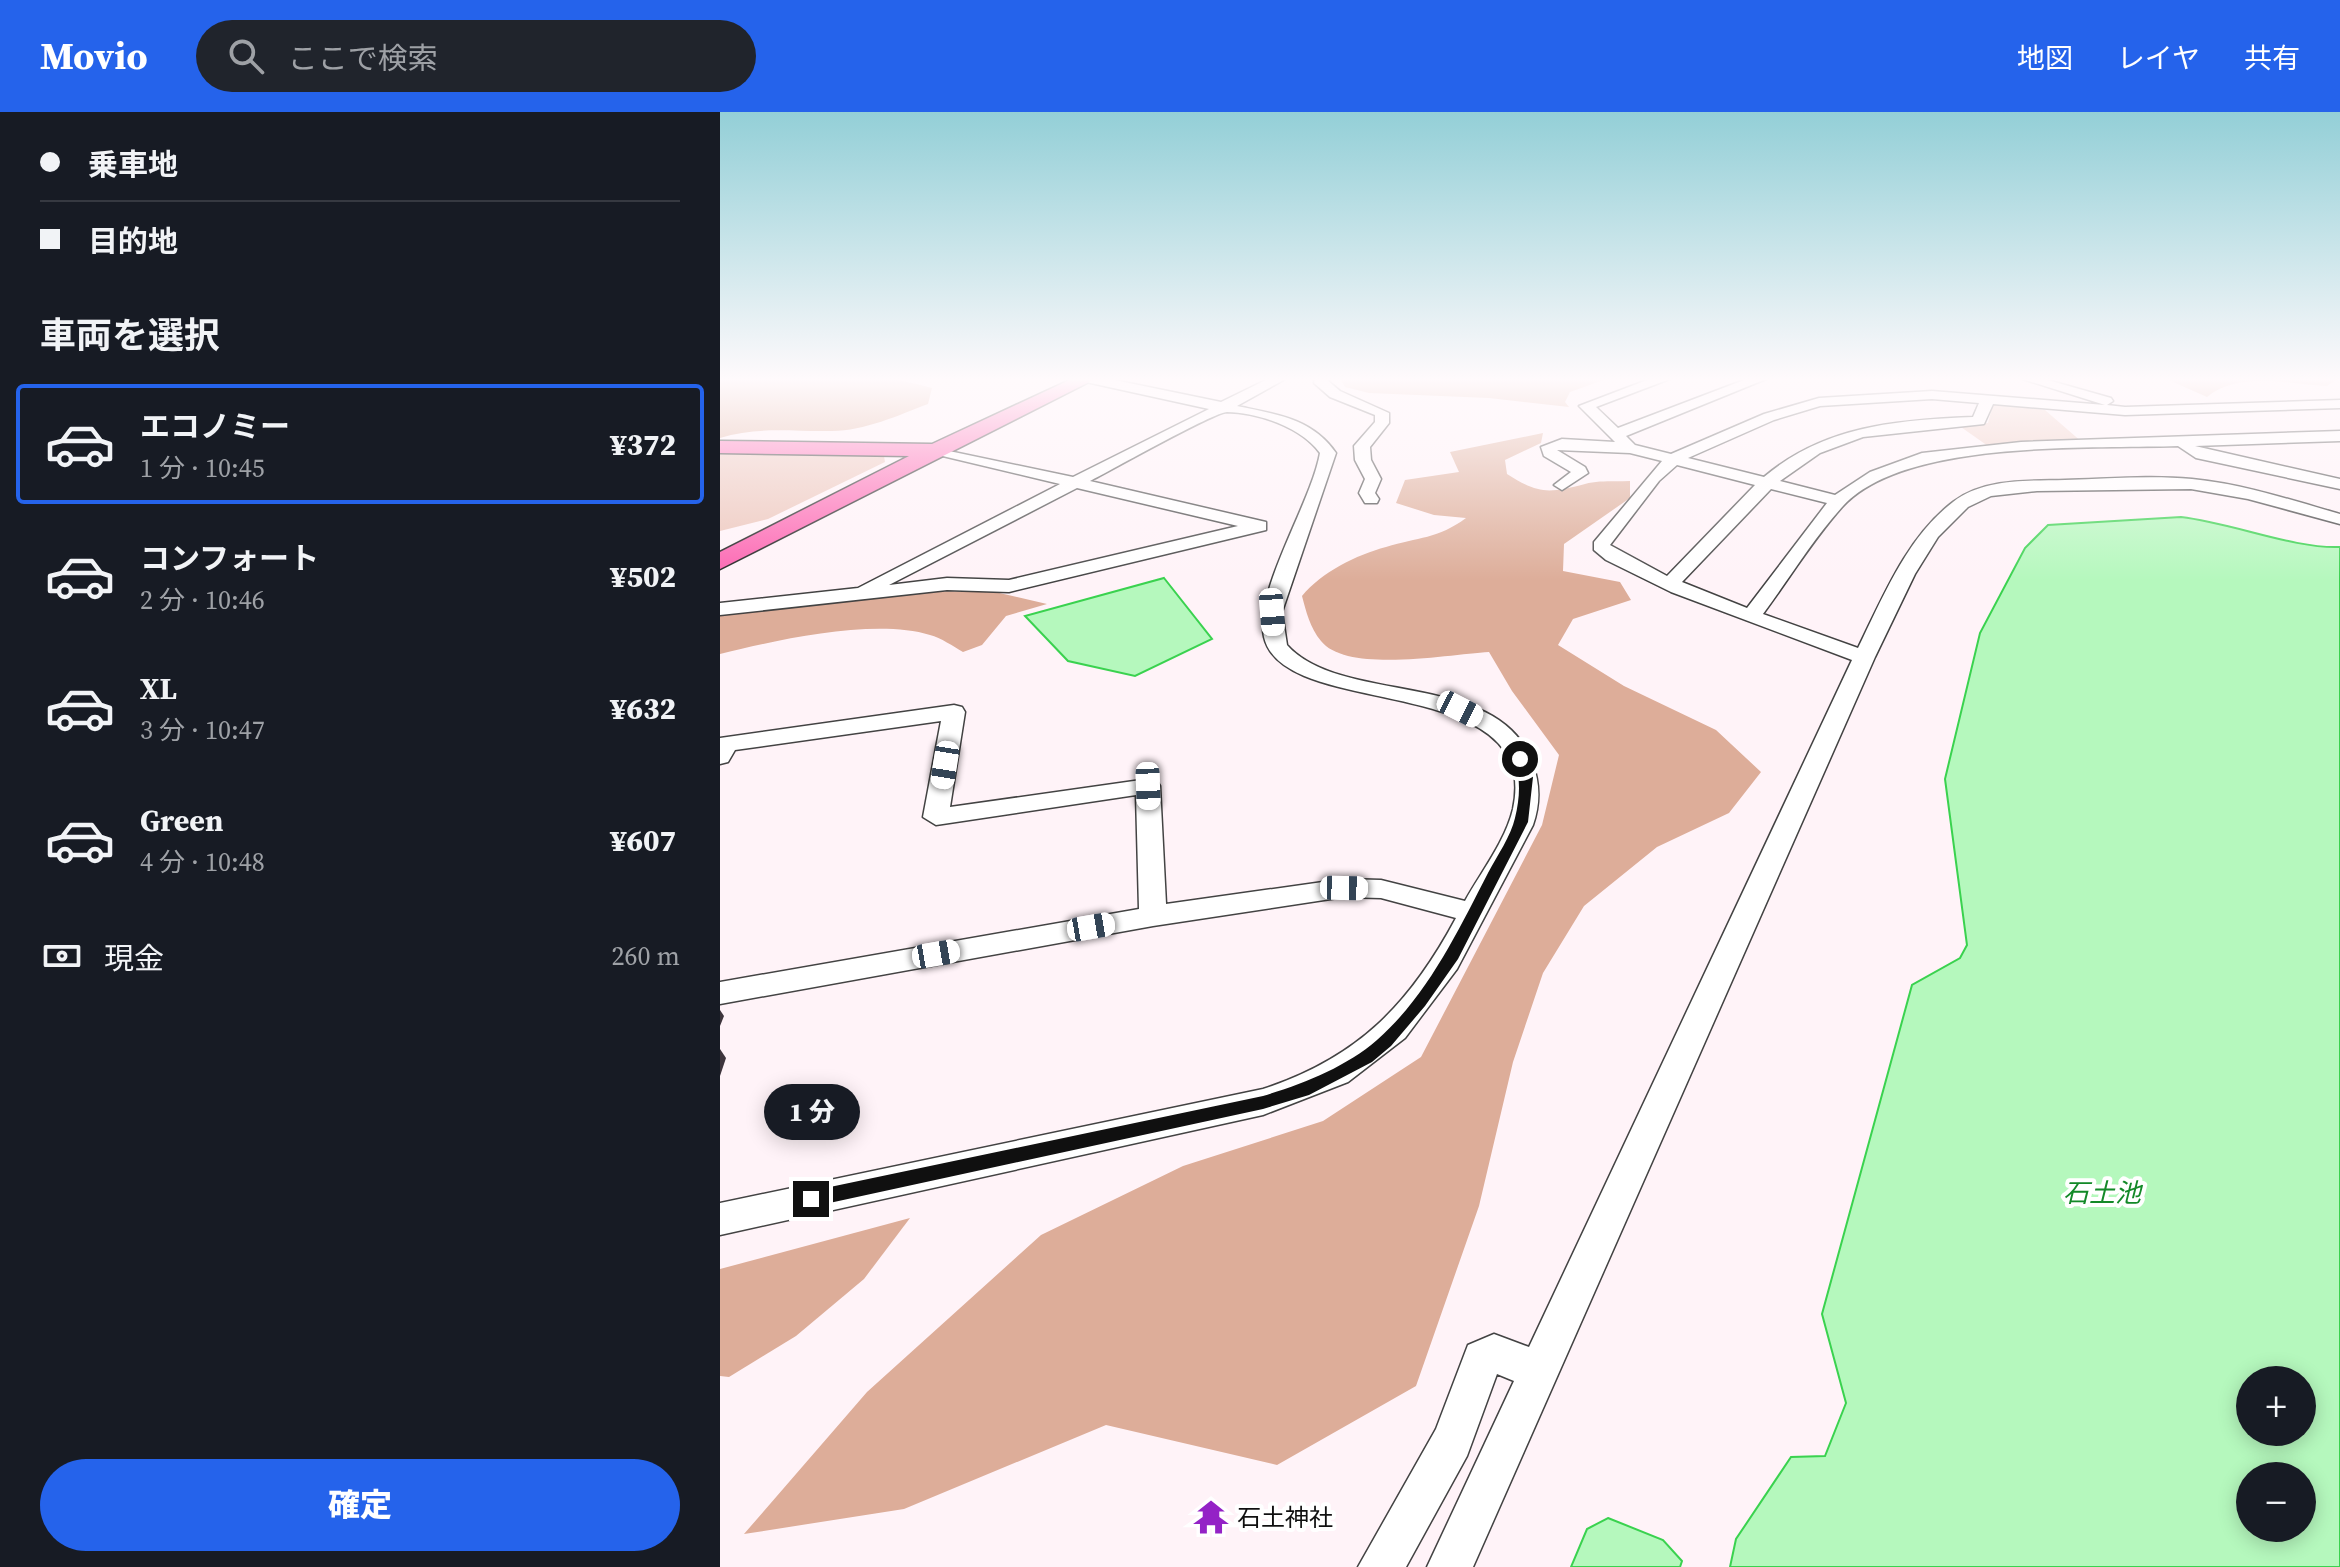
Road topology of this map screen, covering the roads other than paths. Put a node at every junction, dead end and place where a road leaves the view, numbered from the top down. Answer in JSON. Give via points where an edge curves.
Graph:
{"nodes":[{"id":1,"x":947,"y":445,"type":"edge"},
{"id":2,"x":1148,"y":445,"type":"edge"},
{"id":3,"x":1321,"y":445,"type":"edge"},
{"id":4,"x":1363,"y":445,"type":"edge"},
{"id":5,"x":1627,"y":445,"type":"edge"},
{"id":6,"x":1706,"y":445,"type":"edge"},
{"id":7,"x":1827,"y":445,"type":"edge"},
{"id":8,"x":2091,"y":445,"type":"joint"},
{"id":9,"x":2182,"y":445,"type":"edge"},
{"id":10,"x":720,"y":447,"type":"edge"},
{"id":11,"x":1630,"y":448,"type":"junction"},
{"id":12,"x":936,"y":450,"type":"junction"},
{"id":13,"x":1675,"y":458,"type":"junction"},
{"id":14,"x":2340,"y":469,"type":"edge"},
{"id":15,"x":2125,"y":471,"type":"junction"},
{"id":16,"x":2289,"y":471,"type":"junction"},
{"id":17,"x":1078,"y":481,"type":"junction"},
{"id":18,"x":1769,"y":483,"type":"junction"},
{"id":19,"x":2340,"y":484,"type":"edge"},
{"id":20,"x":1562,"y":485,"type":"dead end"},
{"id":21,"x":1371,"y":499,"type":"dead end"},
{"id":22,"x":1838,"y":501,"type":"junction"},
{"id":23,"x":2340,"y":519,"type":"edge"},
{"id":24,"x":720,"y":562,"type":"edge"},
{"id":25,"x":1671,"y":583,"type":"junction"},
{"id":26,"x":858,"y":593,"type":"junction"},
{"id":27,"x":720,"y":609,"type":"edge"},
{"id":28,"x":1751,"y":616,"type":"junction"},
{"id":29,"x":1864,"y":657,"type":"junction"},
{"id":30,"x":720,"y":757,"type":"edge"},
{"id":31,"x":1473,"y":913,"type":"junction"},
{"id":32,"x":1153,"y":916,"type":"junction"},
{"id":33,"x":720,"y":993,"type":"edge"},
{"id":34,"x":720,"y":1219,"type":"edge"},
{"id":35,"x":1539,"y":1371,"type":"junction"},
{"id":36,"x":1381,"y":1567,"type":"edge"},
{"id":37,"x":1450,"y":1567,"type":"edge"}],
"edges":[{"from":1,"to":12,"type":"main road"},
{"from":2,"to":17,"type":"street"},
{"from":3,"to":31,"type":"street","via":[[1328,453],[1272,612],[1274,637],[1291,660],[1328,677],[1460,709],[1486,722],[1520,759],[1527,777],[1521,822]]},
{"from":4,"to":21,"type":"street","via":[[1363,460],[1373,479],[1367,493]]},
{"from":5,"to":11,"type":"street"},
{"from":6,"to":13,"type":"street"},
{"from":7,"to":18,"type":"street"},
{"from":8,"to":15,"type":"street"},
{"from":8,"to":22,"type":"street","via":[[1922,458],[1876,475]]},
{"from":9,"to":16,"type":"street","via":[[2202,455]]},
{"from":10,"to":12,"type":"main road"},
{"from":11,"to":13,"type":"street"},
{"from":11,"to":20,"type":"street","via":[[1552,446],[1550,453],[1580,473]]},
{"from":12,"to":17,"type":"street"},
{"from":12,"to":24,"type":"main road"},
{"from":13,"to":18,"type":"street"},
{"from":13,"to":25,"type":"street","via":[[1600,546],[1603,553]]},
{"from":14,"to":16,"type":"street"},
{"from":15,"to":23,"type":"street","via":[[2212,486]]},
{"from":15,"to":29,"type":"street","via":[[2006,488],[1959,505],[1927,541]]},
{"from":16,"to":19,"type":"street"},
{"from":17,"to":26,"type":"street"},
{"from":17,"to":26,"type":"street","via":[[1260,526],[1009,586],[947,584]]},
{"from":18,"to":22,"type":"street"},
{"from":18,"to":25,"type":"street"},
{"from":22,"to":28,"type":"street"},
{"from":25,"to":28,"type":"street"},
{"from":26,"to":27,"type":"street"},
{"from":28,"to":29,"type":"street"},
{"from":29,"to":35,"type":"street"},
{"from":30,"to":32,"type":"street","via":[[726,744],[954,712],[936,817],[1148,786]]},
{"from":31,"to":32,"type":"street","via":[[1381,889],[1344,888]]},
{"from":31,"to":34,"type":"street","via":[[1450,959],[1385,1042],[1366,1058],[1304,1090]]},
{"from":32,"to":33,"type":"street"},
{"from":35,"to":36,"type":"street","via":[[1494,1353],[1482,1359],[1452,1441]]},
{"from":35,"to":37,"type":"street"}]}
